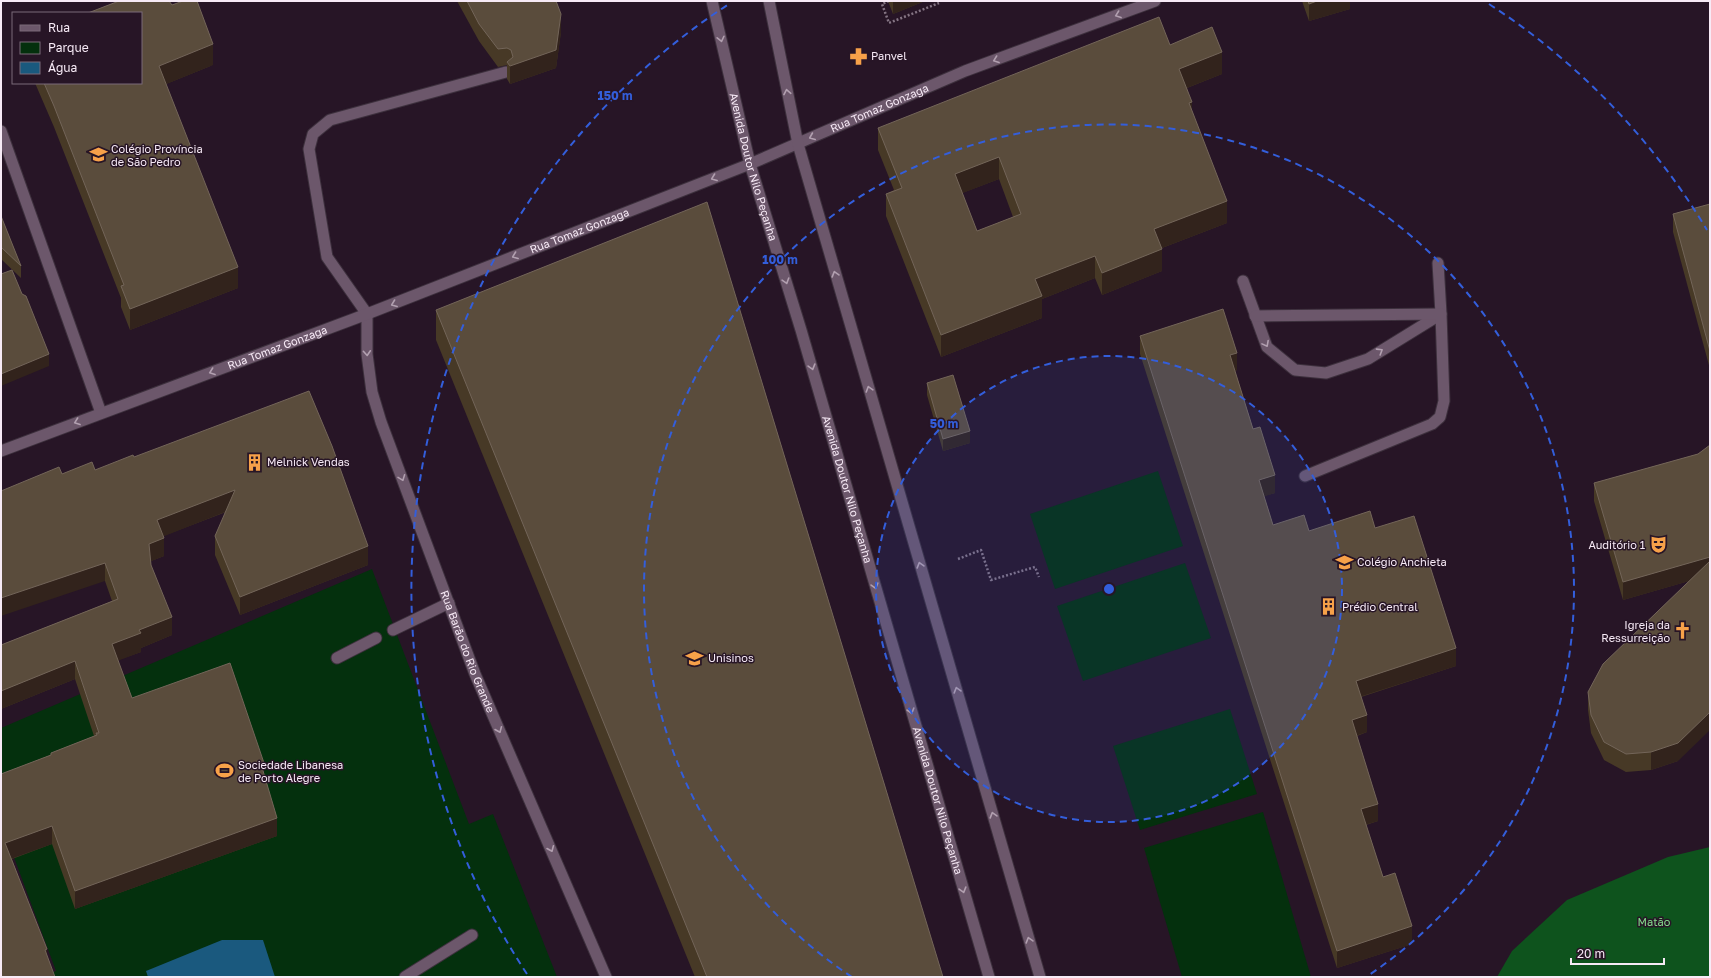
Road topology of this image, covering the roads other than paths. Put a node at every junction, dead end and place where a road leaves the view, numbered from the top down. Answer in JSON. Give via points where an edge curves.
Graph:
{"nodes":[{"id":1,"x":712,"y":1,"type":"edge"},
{"id":2,"x":769,"y":1,"type":"edge"},
{"id":3,"x":1155,"y":1,"type":"edge"},
{"id":4,"x":506,"y":72,"type":"edge"},
{"id":5,"x":1,"y":131,"type":"edge"},
{"id":6,"x":798,"y":144,"type":"junction"},
{"id":7,"x":750,"y":164,"type":"junction"},
{"id":8,"x":1438,"y":263,"type":"dead end"},
{"id":9,"x":1243,"y":281,"type":"dead end"},
{"id":10,"x":367,"y":314,"type":"junction"},
{"id":11,"x":1440,"y":314,"type":"junction"},
{"id":12,"x":1255,"y":316,"type":"junction"},
{"id":13,"x":101,"y":413,"type":"junction"},
{"id":14,"x":1,"y":450,"type":"edge"},
{"id":15,"x":1305,"y":476,"type":"dead end"},
{"id":16,"x":449,"y":603,"type":"junction"},
{"id":17,"x":393,"y":630,"type":"dead end"},
{"id":18,"x":376,"y":638,"type":"dead end"},
{"id":19,"x":336,"y":658,"type":"dead end"},
{"id":20,"x":472,"y":935,"type":"dead end"},
{"id":21,"x":405,"y":977,"type":"edge"},
{"id":22,"x":606,"y":977,"type":"edge"},
{"id":23,"x":989,"y":977,"type":"edge"},
{"id":24,"x":1040,"y":977,"type":"edge"}],
"edges":[{"from":1,"to":7,"type":"main road","name":"Avenida Doutor Nilo Peçanha","one_way":true},
{"from":6,"to":2,"type":"main road","one_way":true},
{"from":3,"to":6,"type":"main road","name":"Rua Tomaz Gonzaga","one_way":true,"via":[[965,71]]},
{"from":4,"to":10,"type":"main road","via":[[330,120],[313,134],[309,149],[327,257]]},
{"from":5,"to":13,"type":"main road"},
{"from":6,"to":7,"type":"main road","name":"Rua Tomaz Gonzaga"},
{"from":24,"to":6,"type":"main road","one_way":true},
{"from":7,"to":10,"type":"main road","name":"Rua Tomaz Gonzaga","one_way":true},
{"from":7,"to":23,"type":"main road","name":"Avenida Doutor Nilo Peçanha","one_way":true,"via":[[801,330]]},
{"from":8,"to":11,"type":"main road"},
{"from":9,"to":12,"type":"main road"},
{"from":10,"to":13,"type":"main road","name":"Rua Tomaz Gonzaga","one_way":true},
{"from":10,"to":16,"type":"main road","name":"Rua Barão do Rio Grande","one_way":true,"via":[[367,354],[372,392]]},
{"from":11,"to":12,"type":"main road"},
{"from":12,"to":11,"type":"main road","one_way":true,"via":[[1267,347],[1295,370],[1326,373],[1368,359]]},
{"from":11,"to":15,"type":"main road","via":[[1444,401],[1440,417],[1432,424]]},
{"from":13,"to":14,"type":"main road","name":"Rua Tomaz Gonzaga","one_way":true},
{"from":16,"to":17,"type":"main road"},
{"from":16,"to":22,"type":"main road","name":"Rua Barão do Rio Grande","one_way":true,"via":[[475,674]]},
{"from":18,"to":19,"type":"main road"},
{"from":20,"to":21,"type":"main road"}]}
